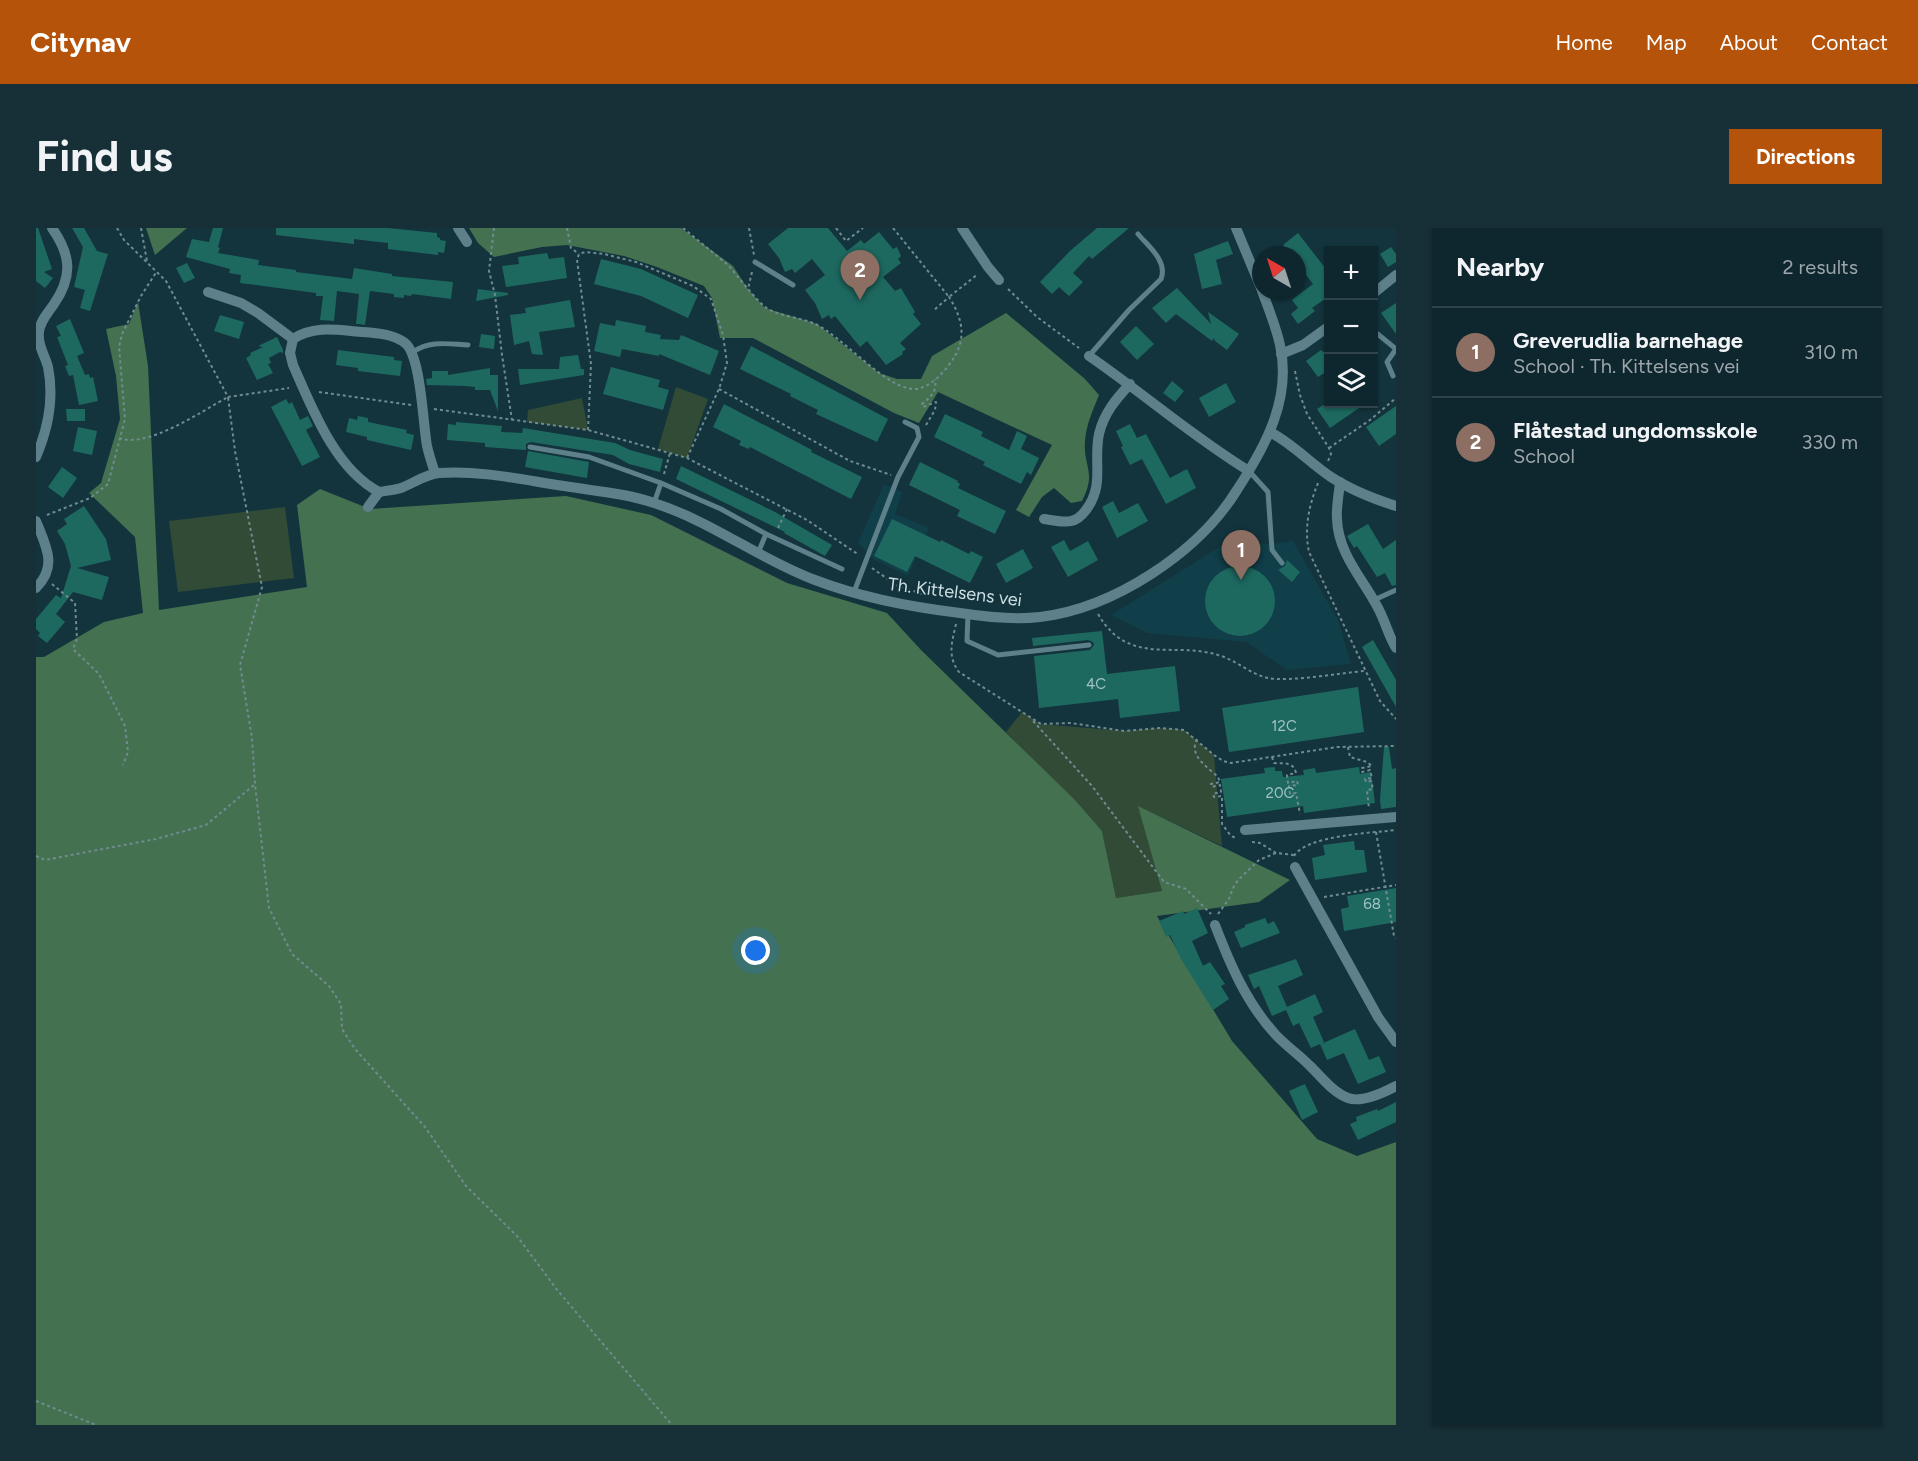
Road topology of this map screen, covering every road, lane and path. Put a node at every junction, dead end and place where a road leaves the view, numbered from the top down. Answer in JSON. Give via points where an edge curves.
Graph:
{"nodes":[{"id":1,"x":52,"y":228,"type":"edge"},
{"id":2,"x":117,"y":228,"type":"edge"},
{"id":3,"x":141,"y":228,"type":"edge"},
{"id":4,"x":458,"y":228,"type":"edge"},
{"id":5,"x":494,"y":228,"type":"edge"},
{"id":6,"x":567,"y":228,"type":"edge"},
{"id":7,"x":683,"y":228,"type":"edge"},
{"id":8,"x":749,"y":228,"type":"edge"},
{"id":9,"x":836,"y":228,"type":"edge"},
{"id":10,"x":863,"y":228,"type":"edge"},
{"id":11,"x":893,"y":228,"type":"edge"},
{"id":12,"x":962,"y":228,"type":"edge"},
{"id":13,"x":1236,"y":228,"type":"edge"},
{"id":14,"x":1138,"y":234,"type":"dead end"},
{"id":15,"x":467,"y":242,"type":"dead end"},
{"id":16,"x":579,"y":254,"type":"junction"},
{"id":17,"x":147,"y":262,"type":"junction"},
{"id":18,"x":754,"y":262,"type":"junction"},
{"id":19,"x":1252,"y":266,"type":"edge"},
{"id":20,"x":988,"y":267,"type":"junction"},
{"id":21,"x":157,"y":271,"type":"junction"},
{"id":22,"x":1396,"y":275,"type":"edge"},
{"id":23,"x":999,"y":280,"type":"joint"},
{"id":24,"x":793,"y":285,"type":"dead end"},
{"id":25,"x":748,"y":289,"type":"junction"},
{"id":26,"x":1378,"y":290,"type":"edge"},
{"id":27,"x":208,"y":292,"type":"dead end"},
{"id":28,"x":950,"y":297,"type":"junction"},
{"id":29,"x":1266,"y":300,"type":"edge"},
{"id":30,"x":933,"y":311,"type":"dead end"},
{"id":31,"x":1324,"y":330,"type":"edge"},
{"id":32,"x":1378,"y":334,"type":"edge"},
{"id":33,"x":293,"y":339,"type":"junction"},
{"id":34,"x":468,"y":345,"type":"dead end"},
{"id":35,"x":1396,"y":349,"type":"edge"},
{"id":36,"x":412,"y":352,"type":"junction"},
{"id":37,"x":1286,"y":352,"type":"junction"},
{"id":38,"x":1089,"y":356,"type":"junction"},
{"id":39,"x":1392,"y":376,"type":"dead end"},
{"id":40,"x":935,"y":379,"type":"junction"},
{"id":41,"x":1130,"y":384,"type":"junction"},
{"id":42,"x":719,"y":389,"type":"junction"},
{"id":43,"x":304,"y":390,"type":"junction"},
{"id":44,"x":228,"y":398,"type":"junction"},
{"id":45,"x":1396,"y":398,"type":"edge"},
{"id":46,"x":422,"y":407,"type":"junction"},
{"id":47,"x":512,"y":420,"type":"junction"},
{"id":48,"x":905,"y":422,"type":"dead end"},
{"id":49,"x":588,"y":430,"type":"junction"},
{"id":50,"x":1270,"y":432,"type":"junction"},
{"id":51,"x":920,"y":434,"type":"junction"},
{"id":52,"x":119,"y":438,"type":"junction"},
{"id":53,"x":632,"y":442,"type":"junction"},
{"id":54,"x":630,"y":446,"type":"dead end"},
{"id":55,"x":530,"y":447,"type":"dead end"},
{"id":56,"x":1329,"y":448,"type":"junction"},
{"id":57,"x":670,"y":453,"type":"junction"},
{"id":58,"x":36,"y":457,"type":"edge"},
{"id":59,"x":687,"y":458,"type":"junction"},
{"id":60,"x":1327,"y":463,"type":"dead end"},
{"id":61,"x":667,"y":464,"type":"dead end"},
{"id":62,"x":1249,"y":471,"type":"junction"},
{"id":63,"x":435,"y":473,"type":"junction"},
{"id":64,"x":898,"y":477,"type":"junction"},
{"id":65,"x":1319,"y":480,"type":"dead end"},
{"id":66,"x":1340,"y":482,"type":"junction"},
{"id":67,"x":661,"y":483,"type":"junction"},
{"id":68,"x":379,"y":492,"type":"junction"},
{"id":69,"x":654,"y":503,"type":"junction"},
{"id":70,"x":1396,"y":506,"type":"edge"},
{"id":71,"x":368,"y":507,"type":"dead end"},
{"id":72,"x":787,"y":509,"type":"junction"},
{"id":73,"x":47,"y":515,"type":"dead end"},
{"id":74,"x":1044,"y":519,"type":"dead end"},
{"id":75,"x":36,"y":521,"type":"edge"},
{"id":76,"x":766,"y":534,"type":"junction"},
{"id":77,"x":774,"y":538,"type":"junction"},
{"id":78,"x":758,"y":553,"type":"junction"},
{"id":79,"x":865,"y":562,"type":"junction"},
{"id":80,"x":1282,"y":563,"type":"dead end"},
{"id":81,"x":842,"y":569,"type":"dead end"},
{"id":82,"x":45,"y":579,"type":"junction"},
{"id":83,"x":36,"y":588,"type":"edge"},
{"id":84,"x":1396,"y":590,"type":"edge"},
{"id":85,"x":854,"y":592,"type":"junction"},
{"id":86,"x":934,"y":599,"type":"dead end"},
{"id":87,"x":1374,"y":600,"type":"junction"},
{"id":88,"x":1092,"y":603,"type":"junction"},
{"id":89,"x":963,"y":614,"type":"junction"},
{"id":90,"x":1089,"y":645,"type":"dead end"},
{"id":91,"x":1396,"y":648,"type":"edge"},
{"id":92,"x":1365,"y":671,"type":"junction"},
{"id":93,"x":1396,"y":719,"type":"edge"},
{"id":94,"x":1032,"y":720,"type":"junction"},
{"id":95,"x":1197,"y":739,"type":"junction"},
{"id":96,"x":1396,"y":746,"type":"edge"},
{"id":97,"x":1348,"y":747,"type":"junction"},
{"id":98,"x":1272,"y":756,"type":"junction"},
{"id":99,"x":123,"y":765,"type":"dead end"},
{"id":100,"x":255,"y":784,"type":"junction"},
{"id":101,"x":1299,"y":807,"type":"dead end"},
{"id":102,"x":1396,"y":817,"type":"edge"},
{"id":103,"x":1371,"y":820,"type":"junction"},
{"id":104,"x":1396,"y":830,"type":"edge"},
{"id":105,"x":1374,"y":832,"type":"junction"},
{"id":106,"x":1242,"y":834,"type":"joint"},
{"id":107,"x":1260,"y":843,"type":"dead end"},
{"id":108,"x":1276,"y":853,"type":"junction"},
{"id":109,"x":1294,"y":855,"type":"junction"},
{"id":110,"x":36,"y":856,"type":"edge"},
{"id":111,"x":1295,"y":867,"type":"joint"},
{"id":112,"x":1396,"y":885,"type":"edge"},
{"id":113,"x":1385,"y":887,"type":"junction"},
{"id":114,"x":1313,"y":901,"type":"junction"},
{"id":115,"x":1215,"y":925,"type":"dead end"},
{"id":116,"x":1396,"y":938,"type":"edge"},
{"id":117,"x":1396,"y":1042,"type":"edge"},
{"id":118,"x":1396,"y":1086,"type":"edge"},
{"id":119,"x":36,"y":1401,"type":"edge"},
{"id":120,"x":96,"y":1425,"type":"edge"},
{"id":121,"x":672,"y":1425,"type":"edge"}],
"edges":[{"from":1,"to":58,"type":"street","via":[[64,246],[68,268],[62,290],[39,330],[50,389],[49,411]]},
{"from":2,"to":17,"type":"path"},
{"from":3,"to":17,"type":"path"},
{"from":4,"to":15,"type":"street"},
{"from":5,"to":47,"type":"path","via":[[489,271]]},
{"from":6,"to":16,"type":"path","via":[[571,248]]},
{"from":7,"to":25,"type":"path","via":[[728,265]]},
{"from":8,"to":18,"type":"path"},
{"from":9,"to":10,"type":"path","via":[[846,242]]},
{"from":11,"to":28,"type":"path"},
{"from":12,"to":20,"type":"street"},
{"from":13,"to":19,"type":"street","name":"Th. Kittelsens vei"},
{"from":14,"to":38,"type":"lane","via":[[1162,263],[1164,273]]},
{"from":16,"to":42,"type":"path","via":[[604,254],[636,262],[708,296],[726,346],[727,363]]},
{"from":16,"to":49,"type":"path","via":[[577,265],[591,380]]},
{"from":17,"to":21,"type":"path"},
{"from":18,"to":24,"type":"lane"},
{"from":18,"to":25,"type":"path"},
{"from":20,"to":23,"type":"street"},
{"from":20,"to":28,"type":"path"},
{"from":21,"to":44,"type":"path","via":[[176,297]]},
{"from":21,"to":52,"type":"path","via":[[122,334],[119,347],[125,419]]},
{"from":22,"to":26,"type":"street"},
{"from":23,"to":38,"type":"path","via":[[1037,317]]},
{"from":25,"to":40,"type":"path","via":[[765,308],[817,324],[903,387],[928,386]]},
{"from":27,"to":33,"type":"street","via":[[249,308]]},
{"from":28,"to":30,"type":"path"},
{"from":28,"to":40,"type":"path","via":[[963,335],[957,353]]},
{"from":29,"to":37,"type":"street","name":"Th. Kittelsens vei"},
{"from":31,"to":37,"type":"street"},
{"from":32,"to":35,"type":"lane"},
{"from":33,"to":36,"type":"street","via":[[315,330],[381,334],[406,344]]},
{"from":33,"to":43,"type":"street","via":[[290,353]]},
{"from":34,"to":36,"type":"lane","via":[[433,343]]},
{"from":35,"to":39,"type":"lane","via":[[1387,362]]},
{"from":36,"to":46,"type":"street"},
{"from":37,"to":50,"type":"street","name":"Th. Kittelsens vei","via":[[1278,409]]},
{"from":37,"to":56,"type":"path","via":[[1307,414]]},
{"from":38,"to":41,"type":"street"},
{"from":40,"to":51,"type":"path","via":[[932,395],[922,404],[923,407],[936,402],[935,410]]},
{"from":41,"to":62,"type":"street","via":[[1215,450]]},
{"from":41,"to":74,"type":"street","via":[[1103,418],[1094,500],[1071,522]]},
{"from":42,"to":59,"type":"path"},
{"from":42,"to":64,"type":"path","via":[[849,461]]},
{"from":43,"to":44,"type":"path","via":[[288,388]]},
{"from":43,"to":46,"type":"path"},
{"from":43,"to":68,"type":"street","via":[[340,456],[360,479]]},
{"from":44,"to":52,"type":"path","via":[[154,436],[126,441]]},
{"from":44,"to":100,"type":"path","via":[[262,587],[240,665]]},
{"from":45,"to":56,"type":"path"},
{"from":46,"to":47,"type":"path"},
{"from":46,"to":63,"type":"street"},
{"from":47,"to":49,"type":"path"},
{"from":48,"to":51,"type":"lane"},
{"from":49,"to":53,"type":"path"},
{"from":50,"to":62,"type":"street","name":"Th. Kittelsens vei"},
{"from":50,"to":66,"type":"street"},
{"from":51,"to":64,"type":"lane"},
{"from":52,"to":73,"type":"path","via":[[108,484],[90,498]]},
{"from":53,"to":54,"type":"path"},
{"from":53,"to":57,"type":"path"},
{"from":55,"to":67,"type":"lane","via":[[589,457]]},
{"from":56,"to":60,"type":"path"},
{"from":57,"to":59,"type":"path"},
{"from":57,"to":61,"type":"path"},
{"from":59,"to":72,"type":"path"},
{"from":62,"to":80,"type":"lane","via":[[1268,492],[1272,550]]},
{"from":62,"to":88,"type":"street","name":"Th. Kittelsens vei","via":[[1222,511],[1183,552],[1133,584]]},
{"from":63,"to":68,"type":"street","name":"Th. Kittelsens vei"},
{"from":63,"to":69,"type":"street","name":"Th. Kittelsens vei","via":[[475,472]]},
{"from":64,"to":79,"type":"lane"},
{"from":65,"to":92,"type":"path","via":[[1306,536],[1309,552]]},
{"from":66,"to":70,"type":"street"},
{"from":66,"to":87,"type":"street","via":[[1340,541]]},
{"from":67,"to":69,"type":"lane"},
{"from":67,"to":76,"type":"lane"},
{"from":68,"to":71,"type":"street"},
{"from":69,"to":78,"type":"street","name":"Th. Kittelsens vei"},
{"from":72,"to":77,"type":"path"},
{"from":72,"to":79,"type":"path","via":[[857,552]]},
{"from":75,"to":82,"type":"street","via":[[49,566]]},
{"from":76,"to":77,"type":"lane"},
{"from":76,"to":78,"type":"lane"},
{"from":77,"to":81,"type":"lane"},
{"from":78,"to":85,"type":"street","name":"Th. Kittelsens vei","via":[[815,580]]},
{"from":79,"to":85,"type":"lane"},
{"from":79,"to":86,"type":"path","via":[[896,585]]},
{"from":82,"to":83,"type":"street"},
{"from":82,"to":99,"type":"path","via":[[75,603],[77,639],[73,649],[99,674],[125,726],[128,752]]},
{"from":84,"to":87,"type":"lane"},
{"from":85,"to":89,"type":"street","name":"Th. Kittelsens vei","via":[[883,602]]},
{"from":87,"to":91,"type":"street"},
{"from":88,"to":89,"type":"street","name":"Th. Kittelsens vei","via":[[1042,617]]},
{"from":88,"to":92,"type":"path","via":[[1114,634],[1135,646],[1217,654],[1268,678]]},
{"from":89,"to":90,"type":"lane","via":[[967,641],[998,655]]},
{"from":89,"to":94,"type":"path","via":[[950,656],[953,664],[959,672]]},
{"from":92,"to":93,"type":"path","via":[[1380,701]]},
{"from":94,"to":95,"type":"path","via":[[1124,731],[1184,730]]},
{"from":94,"to":108,"type":"path","via":[[1092,786],[1164,882],[1186,889],[1214,918],[1238,880],[1259,860]]},
{"from":95,"to":98,"type":"path","via":[[1214,755],[1231,763]]},
{"from":95,"to":106,"type":"path","via":[[1195,754],[1220,782],[1211,784],[1220,785],[1221,792],[1213,794],[1222,796],[1222,824],[1231,836]]},
{"from":96,"to":97,"type":"path"},
{"from":97,"to":98,"type":"path"},
{"from":97,"to":103,"type":"path","via":[[1350,757],[1372,766],[1362,768],[1362,772],[1370,770],[1372,777],[1365,778],[1366,782],[1371,781],[1373,789],[1367,790]]},
{"from":98,"to":101,"type":"path","via":[[1274,763],[1292,765],[1295,770],[1287,775],[1288,783],[1297,781],[1298,785],[1289,786],[1290,794],[1296,793]]},
{"from":100,"to":110,"type":"path","via":[[206,825],[156,839],[45,860]]},
{"from":100,"to":121,"type":"path","via":[[269,908],[292,954],[329,986],[341,1004],[342,1029],[355,1049],[425,1127],[466,1186],[517,1236],[558,1291]]},
{"from":102,"to":103,"type":"street"},
{"from":103,"to":105,"type":"path"},
{"from":103,"to":106,"type":"street"},
{"from":104,"to":105,"type":"path"},
{"from":105,"to":109,"type":"path","via":[[1318,842]]},
{"from":105,"to":113,"type":"path"},
{"from":107,"to":108,"type":"path"},
{"from":108,"to":109,"type":"path"},
{"from":109,"to":111,"type":"path"},
{"from":111,"to":114,"type":"street"},
{"from":112,"to":113,"type":"path"},
{"from":113,"to":114,"type":"path"},
{"from":113,"to":116,"type":"path"},
{"from":114,"to":117,"type":"street"},
{"from":115,"to":118,"type":"street","via":[[1229,963],[1253,1008],[1334,1090],[1355,1099]]},
{"from":119,"to":120,"type":"path"}]}
